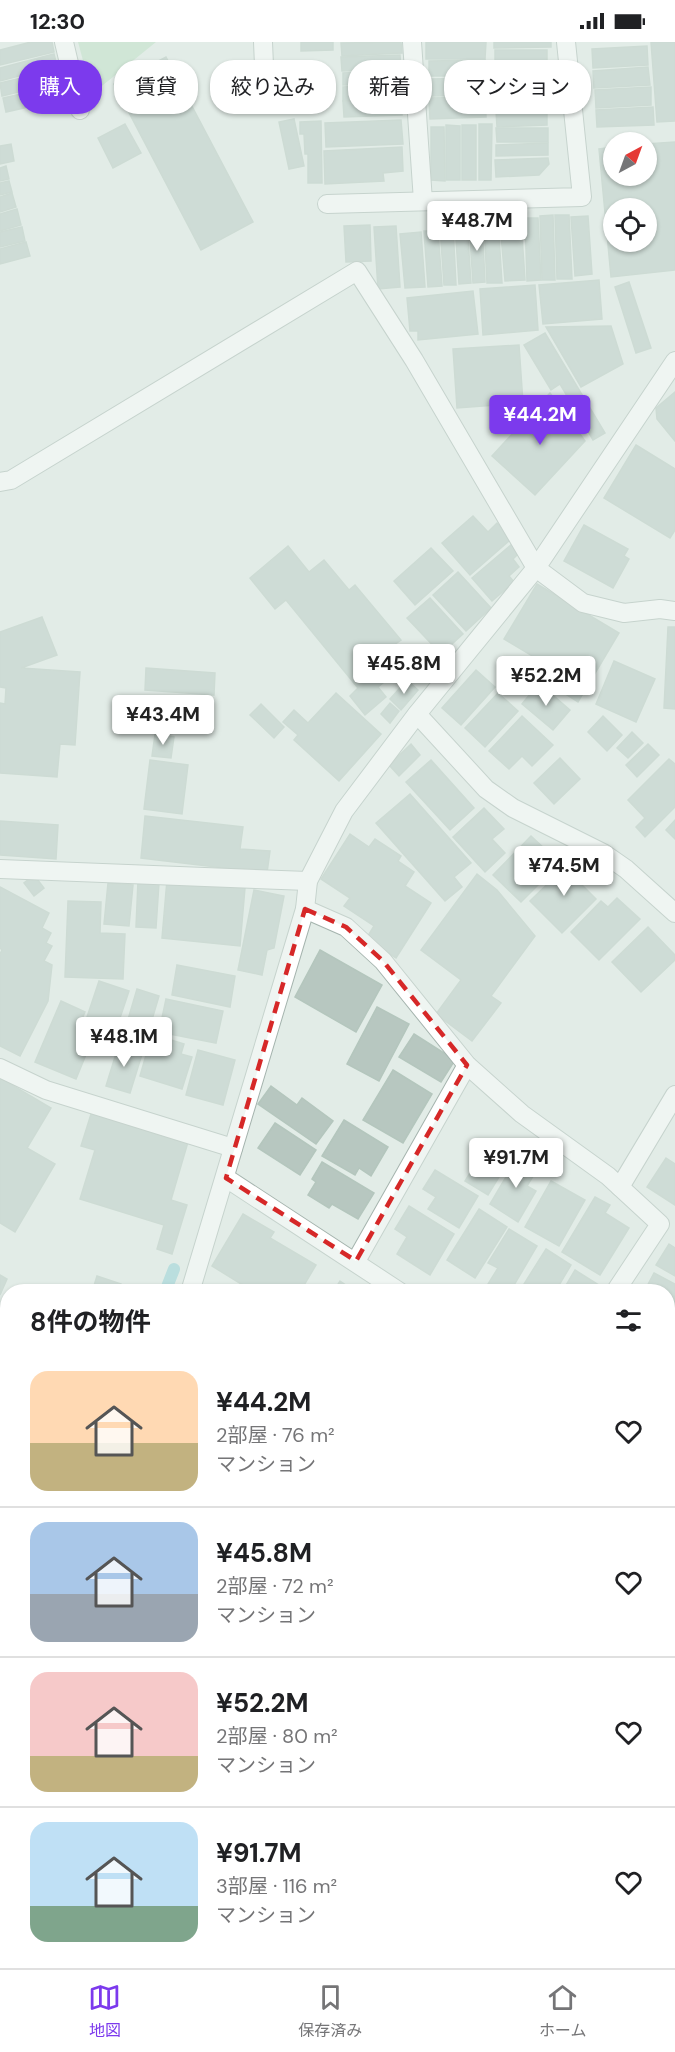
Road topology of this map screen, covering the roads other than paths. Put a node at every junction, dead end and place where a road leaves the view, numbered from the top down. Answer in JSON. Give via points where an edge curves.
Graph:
{"nodes":[{"id":1,"x":64,"y":42,"type":"edge"},
{"id":2,"x":263,"y":42,"type":"edge"},
{"id":3,"x":412,"y":42,"type":"edge"},
{"id":4,"x":566,"y":42,"type":"edge"},
{"id":5,"x":68,"y":60,"type":"edge"},
{"id":6,"x":264,"y":60,"type":"edge"},
{"id":7,"x":423,"y":201,"type":"junction"},
{"id":8,"x":327,"y":204,"type":"dead end"},
{"id":9,"x":675,"y":361,"type":"edge"},
{"id":10,"x":0,"y":482,"type":"edge"},
{"id":11,"x":536,"y":568,"type":"junction"},
{"id":12,"x":675,"y":611,"type":"edge"},
{"id":13,"x":417,"y":714,"type":"junction"},
{"id":14,"x":0,"y":868,"type":"edge"},
{"id":15,"x":308,"y":881,"type":"junction"},
{"id":16,"x":305,"y":909,"type":"junction"},
{"id":17,"x":675,"y":914,"type":"edge"},
{"id":18,"x":467,"y":1065,"type":"junction"},
{"id":19,"x":0,"y":1068,"type":"edge"},
{"id":20,"x":675,"y":1095,"type":"edge"},
{"id":21,"x":234,"y":1148,"type":"junction"},
{"id":22,"x":226,"y":1178,"type":"junction"},
{"id":23,"x":620,"y":1187,"type":"junction"},
{"id":24,"x":356,"y":1262,"type":"junction"},
{"id":25,"x":193,"y":1284,"type":"edge"},
{"id":26,"x":388,"y":1284,"type":"edge"},
{"id":27,"x":620,"y":1284,"type":"edge"}],
"edges":[{"from":1,"to":5,"type":"street"},
{"from":2,"to":6,"type":"street"},
{"from":3,"to":7,"type":"street"},
{"from":4,"to":7,"type":"street","via":[[582,197]]},
{"from":7,"to":8,"type":"street"},
{"from":9,"to":11,"type":"street"},
{"from":10,"to":11,"type":"street","via":[[11,480],[357,271]]},
{"from":11,"to":12,"type":"street","via":[[583,603],[624,613]]},
{"from":11,"to":13,"type":"street"},
{"from":13,"to":15,"type":"street","via":[[344,811]]},
{"from":13,"to":17,"type":"street","via":[[486,789],[513,808],[603,853]]},
{"from":14,"to":15,"type":"street"},
{"from":15,"to":16,"type":"street"},
{"from":16,"to":18,"type":"street","via":[[346,927],[383,961]]},
{"from":16,"to":21,"type":"street"},
{"from":18,"to":23,"type":"street","via":[[522,1114]]},
{"from":18,"to":24,"type":"street"},
{"from":19,"to":21,"type":"street","via":[[46,1090]]},
{"from":20,"to":23,"type":"street"},
{"from":21,"to":22,"type":"street"},
{"from":22,"to":24,"type":"street"},
{"from":22,"to":25,"type":"street"},
{"from":23,"to":27,"type":"street","via":[[660,1224]]},
{"from":24,"to":26,"type":"street"}]}
